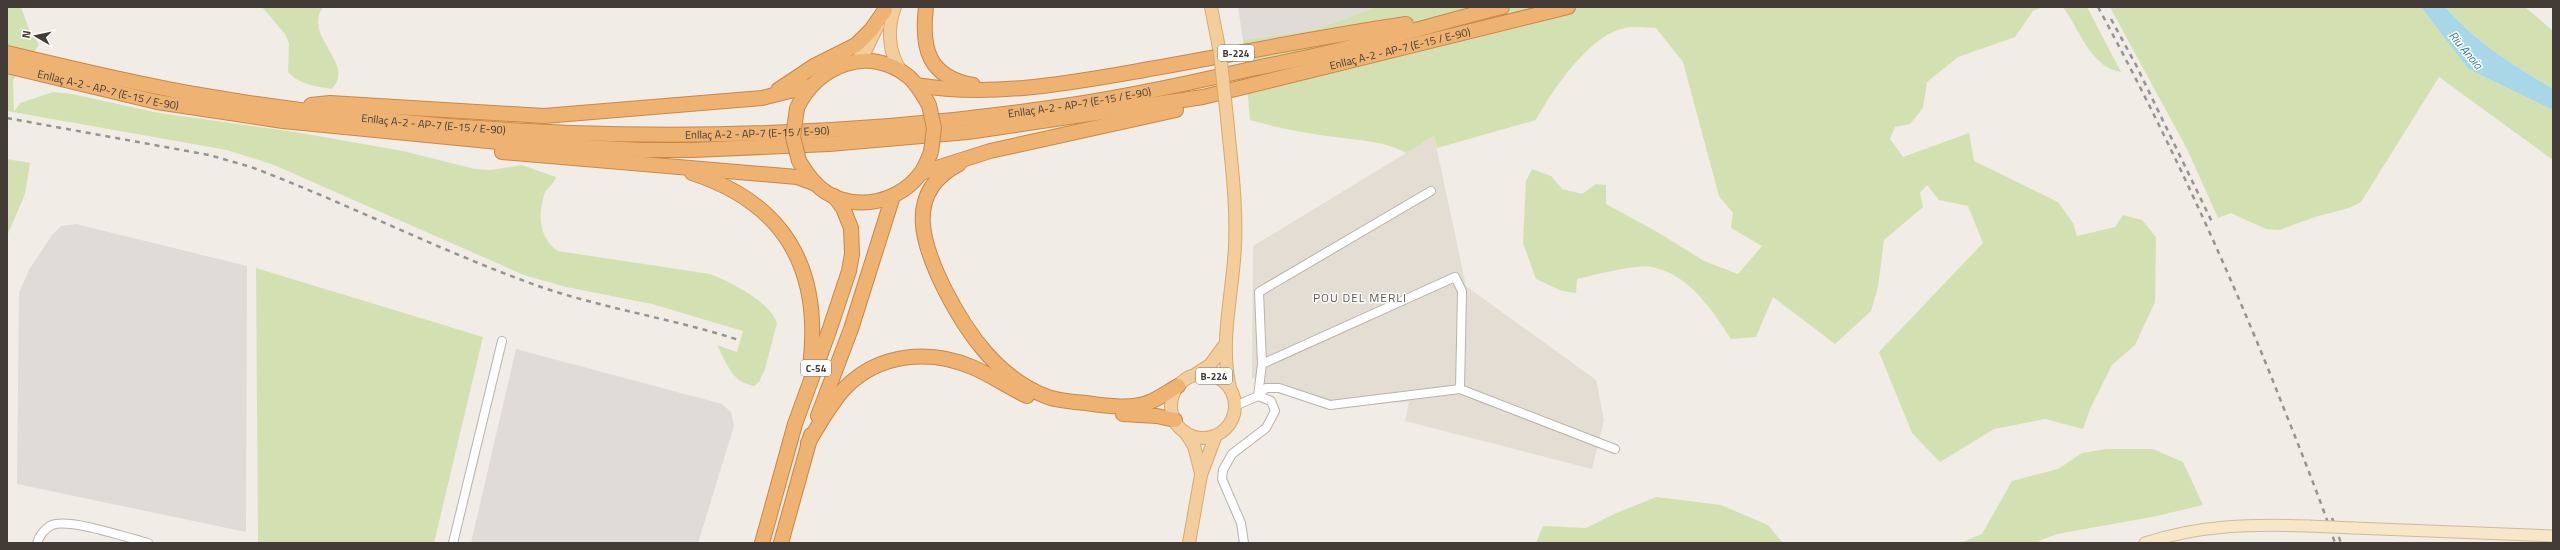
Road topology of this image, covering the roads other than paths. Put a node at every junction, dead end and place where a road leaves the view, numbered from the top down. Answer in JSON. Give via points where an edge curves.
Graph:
{"nodes":[{"id":1,"x":926,"y":7,"type":"edge"},
{"id":2,"x":1202,"y":7,"type":"edge"},
{"id":3,"x":1211,"y":7,"type":"edge"},
{"id":4,"x":1502,"y":7,"type":"edge"},
{"id":5,"x":1568,"y":7,"type":"edge"},
{"id":6,"x":891,"y":9,"type":"edge"},
{"id":7,"x":1454,"y":19,"type":"junction"},
{"id":8,"x":1215,"y":22,"type":"junction"},
{"id":9,"x":1458,"y":34,"type":"junction"},
{"id":10,"x":7,"y":53,"type":"edge"},
{"id":11,"x":856,"y":61,"type":"junction"},
{"id":12,"x":7,"y":66,"type":"edge"},
{"id":13,"x":901,"y":72,"type":"junction"},
{"id":14,"x":916,"y":85,"type":"junction"},
{"id":15,"x":810,"y":86,"type":"junction"},
{"id":16,"x":1019,"y":87,"type":"junction"},
{"id":17,"x":762,"y":98,"type":"junction"},
{"id":18,"x":283,"y":107,"type":"junction"},
{"id":19,"x":283,"y":121,"type":"junction"},
{"id":20,"x":990,"y":151,"type":"junction"},
{"id":21,"x":673,"y":167,"type":"junction"},
{"id":22,"x":921,"y":173,"type":"junction"},
{"id":23,"x":816,"y":184,"type":"junction"},
{"id":24,"x":1430,"y":191,"type":"dead end"},
{"id":25,"x":834,"y":196,"type":"junction"},
{"id":26,"x":893,"y":196,"type":"junction"},
{"id":27,"x":502,"y":341,"type":"dead end"},
{"id":28,"x":1224,"y":346,"type":"junction"},
{"id":29,"x":1262,"y":364,"type":"junction"},
{"id":30,"x":1195,"y":374,"type":"junction"},
{"id":31,"x":1178,"y":386,"type":"junction"},
{"id":32,"x":1230,"y":388,"type":"junction"},
{"id":33,"x":1460,"y":389,"type":"junction"},
{"id":34,"x":807,"y":392,"type":"junction"},
{"id":35,"x":1258,"y":396,"type":"junction"},
{"id":36,"x":1235,"y":406,"type":"junction"},
{"id":37,"x":1175,"y":420,"type":"junction"},
{"id":38,"x":1185,"y":432,"type":"junction"},
{"id":39,"x":1216,"y":435,"type":"junction"},
{"id":40,"x":808,"y":444,"type":"junction"},
{"id":41,"x":1615,"y":449,"type":"dead end"},
{"id":42,"x":1201,"y":475,"type":"junction"},
{"id":43,"x":2553,"y":536,"type":"edge"},
{"id":44,"x":37,"y":543,"type":"edge"},
{"id":45,"x":148,"y":543,"type":"edge"},
{"id":46,"x":453,"y":543,"type":"edge"},
{"id":47,"x":762,"y":543,"type":"edge"},
{"id":48,"x":781,"y":543,"type":"edge"},
{"id":49,"x":1189,"y":543,"type":"edge"},
{"id":50,"x":1244,"y":543,"type":"edge"},
{"id":51,"x":2145,"y":543,"type":"edge"}],
"edges":[{"from":1,"to":16,"type":"highway","via":[[925,44],[935,68],[944,75],[972,85]]},
{"from":2,"to":8,"type":"main road"},
{"from":3,"to":8,"type":"main road","number":"B-224"},
{"from":4,"to":7,"type":"highway","name":"Enllaç A-2 - AP-7 (E-15 / E-90)"},
{"from":5,"to":9,"type":"highway","name":"Enllaç A-2 - AP-7 (E-15 / E-90)"},
{"from":6,"to":11,"type":"main road","via":[[870,44]]},
{"from":6,"to":13,"type":"main road","via":[[892,50]]},
{"from":6,"to":17,"type":"highway","via":[[856,45],[814,66]]},
{"from":7,"to":16,"type":"highway","number":"B-224","via":[[1326,35],[1077,82]]},
{"from":7,"to":18,"type":"highway","name":"Enllaç A-2 - AP-7 (E-15 / E-90)","via":[[1353,47],[1186,84],[1043,109],[863,127],[671,134],[512,130],[387,120]]},
{"from":8,"to":28,"type":"main road","number":"B-224","bridge":true,"via":[[1233,174],[1235,244],[1231,304]]},
{"from":9,"to":19,"type":"highway","name":"Enllaç A-2 - AP-7 (E-15 / E-90)","via":[[1203,97],[968,132],[829,144],[641,150],[509,143]]},
{"from":9,"to":20,"type":"highway","via":[[1350,71]]},
{"from":10,"to":18,"type":"highway","name":"Enllaç A-2 - AP-7 (E-15 / E-90)","via":[[199,95]]},
{"from":11,"to":13,"type":"highway","name":"C-54","number":"C-54","via":[[879,63]]},
{"from":11,"to":15,"type":"highway","name":"C-54","number":"C-54","via":[[839,65],[823,74]]},
{"from":12,"to":19,"type":"highway","name":"Enllaç A-2 - AP-7 (E-15 / E-90)","via":[[157,102]]},
{"from":13,"to":14,"type":"highway","name":"C-54","number":"C-54"},
{"from":14,"to":16,"type":"highway","via":[[946,90]]},
{"from":14,"to":22,"type":"highway","name":"C-54","number":"C-54","bridge":true,"via":[[929,105],[934,128],[931,152]]},
{"from":15,"to":17,"type":"highway"},
{"from":15,"to":23,"type":"highway","name":"C-54","number":"C-54","bridge":true,"via":[[797,108],[793,137],[799,161]]},
{"from":17,"to":18,"type":"highway","via":[[544,116],[330,103]]},
{"from":19,"to":21,"type":"highway","via":[[332,135]]},
{"from":20,"to":22,"type":"highway"},
{"from":20,"to":31,"type":"highway","via":[[953,167],[941,177],[931,189],[922,219],[922,233],[931,261],[950,299],[978,344],[1003,370],[1024,385],[1048,397],[1095,404],[1134,406],[1151,402]]},
{"from":21,"to":23,"type":"highway","via":[[797,177]]},
{"from":21,"to":34,"type":"highway","via":[[721,184],[738,194],[769,218],[792,244],[806,277],[811,305],[813,346]]},
{"from":22,"to":26,"type":"highway","name":"C-54","number":"C-54","via":[[908,187]]},
{"from":23,"to":25,"type":"highway","name":"C-54","number":"C-54"},
{"from":24,"to":29,"type":"street","via":[[1259,292]]},
{"from":25,"to":26,"type":"highway","name":"C-54","number":"C-54","via":[[854,202],[874,203]]},
{"from":25,"to":34,"type":"highway","name":"C-54","number":"C-54","via":[[848,219],[852,234],[852,254],[829,331]]},
{"from":26,"to":40,"type":"highway","number":"C-54","via":[[851,329]]},
{"from":27,"to":46,"type":"street"},
{"from":28,"to":30,"type":"main road","number":"B-224","via":[[1210,365]]},
{"from":28,"to":32,"type":"main road","number":"B-224","via":[[1225,368]]},
{"from":29,"to":33,"type":"street","via":[[1455,277],[1462,291]]},
{"from":29,"to":35,"type":"street"},
{"from":30,"to":31,"type":"main road","number":"B-224"},
{"from":30,"to":32,"type":"main road","number":"B-224","via":[[1216,376]]},
{"from":31,"to":37,"type":"main road","via":[[1171,403]]},
{"from":32,"to":36,"type":"main road","number":"B-224"},
{"from":33,"to":35,"type":"street","via":[[1330,405],[1279,388],[1266,388]]},
{"from":33,"to":41,"type":"street"},
{"from":34,"to":47,"type":"highway","name":"C-54","number":"C-54","via":[[779,477]]},
{"from":35,"to":36,"type":"street"},
{"from":35,"to":50,"type":"street","via":[[1271,401],[1275,412],[1266,428],[1232,454],[1223,470],[1222,479],[1241,523]]},
{"from":36,"to":39,"type":"main road","via":[[1229,424]]},
{"from":37,"to":38,"type":"main road"},
{"from":37,"to":40,"type":"highway","via":[[1050,405],[1018,392],[972,367],[920,355],[888,361],[859,377],[836,400]]},
{"from":38,"to":39,"type":"main road","via":[[1200,438]]},
{"from":38,"to":42,"type":"main road","via":[[1194,446]]},
{"from":39,"to":42,"type":"main road"},
{"from":40,"to":48,"type":"highway","number":"C-54"},
{"from":42,"to":49,"type":"main road"},
{"from":43,"to":51,"type":"main road","bridge":true,"via":[[2308,526],[2228,526],[2181,533]]},
{"from":44,"to":45,"type":"street","via":[[39,536],[52,525],[71,524]]}]}
